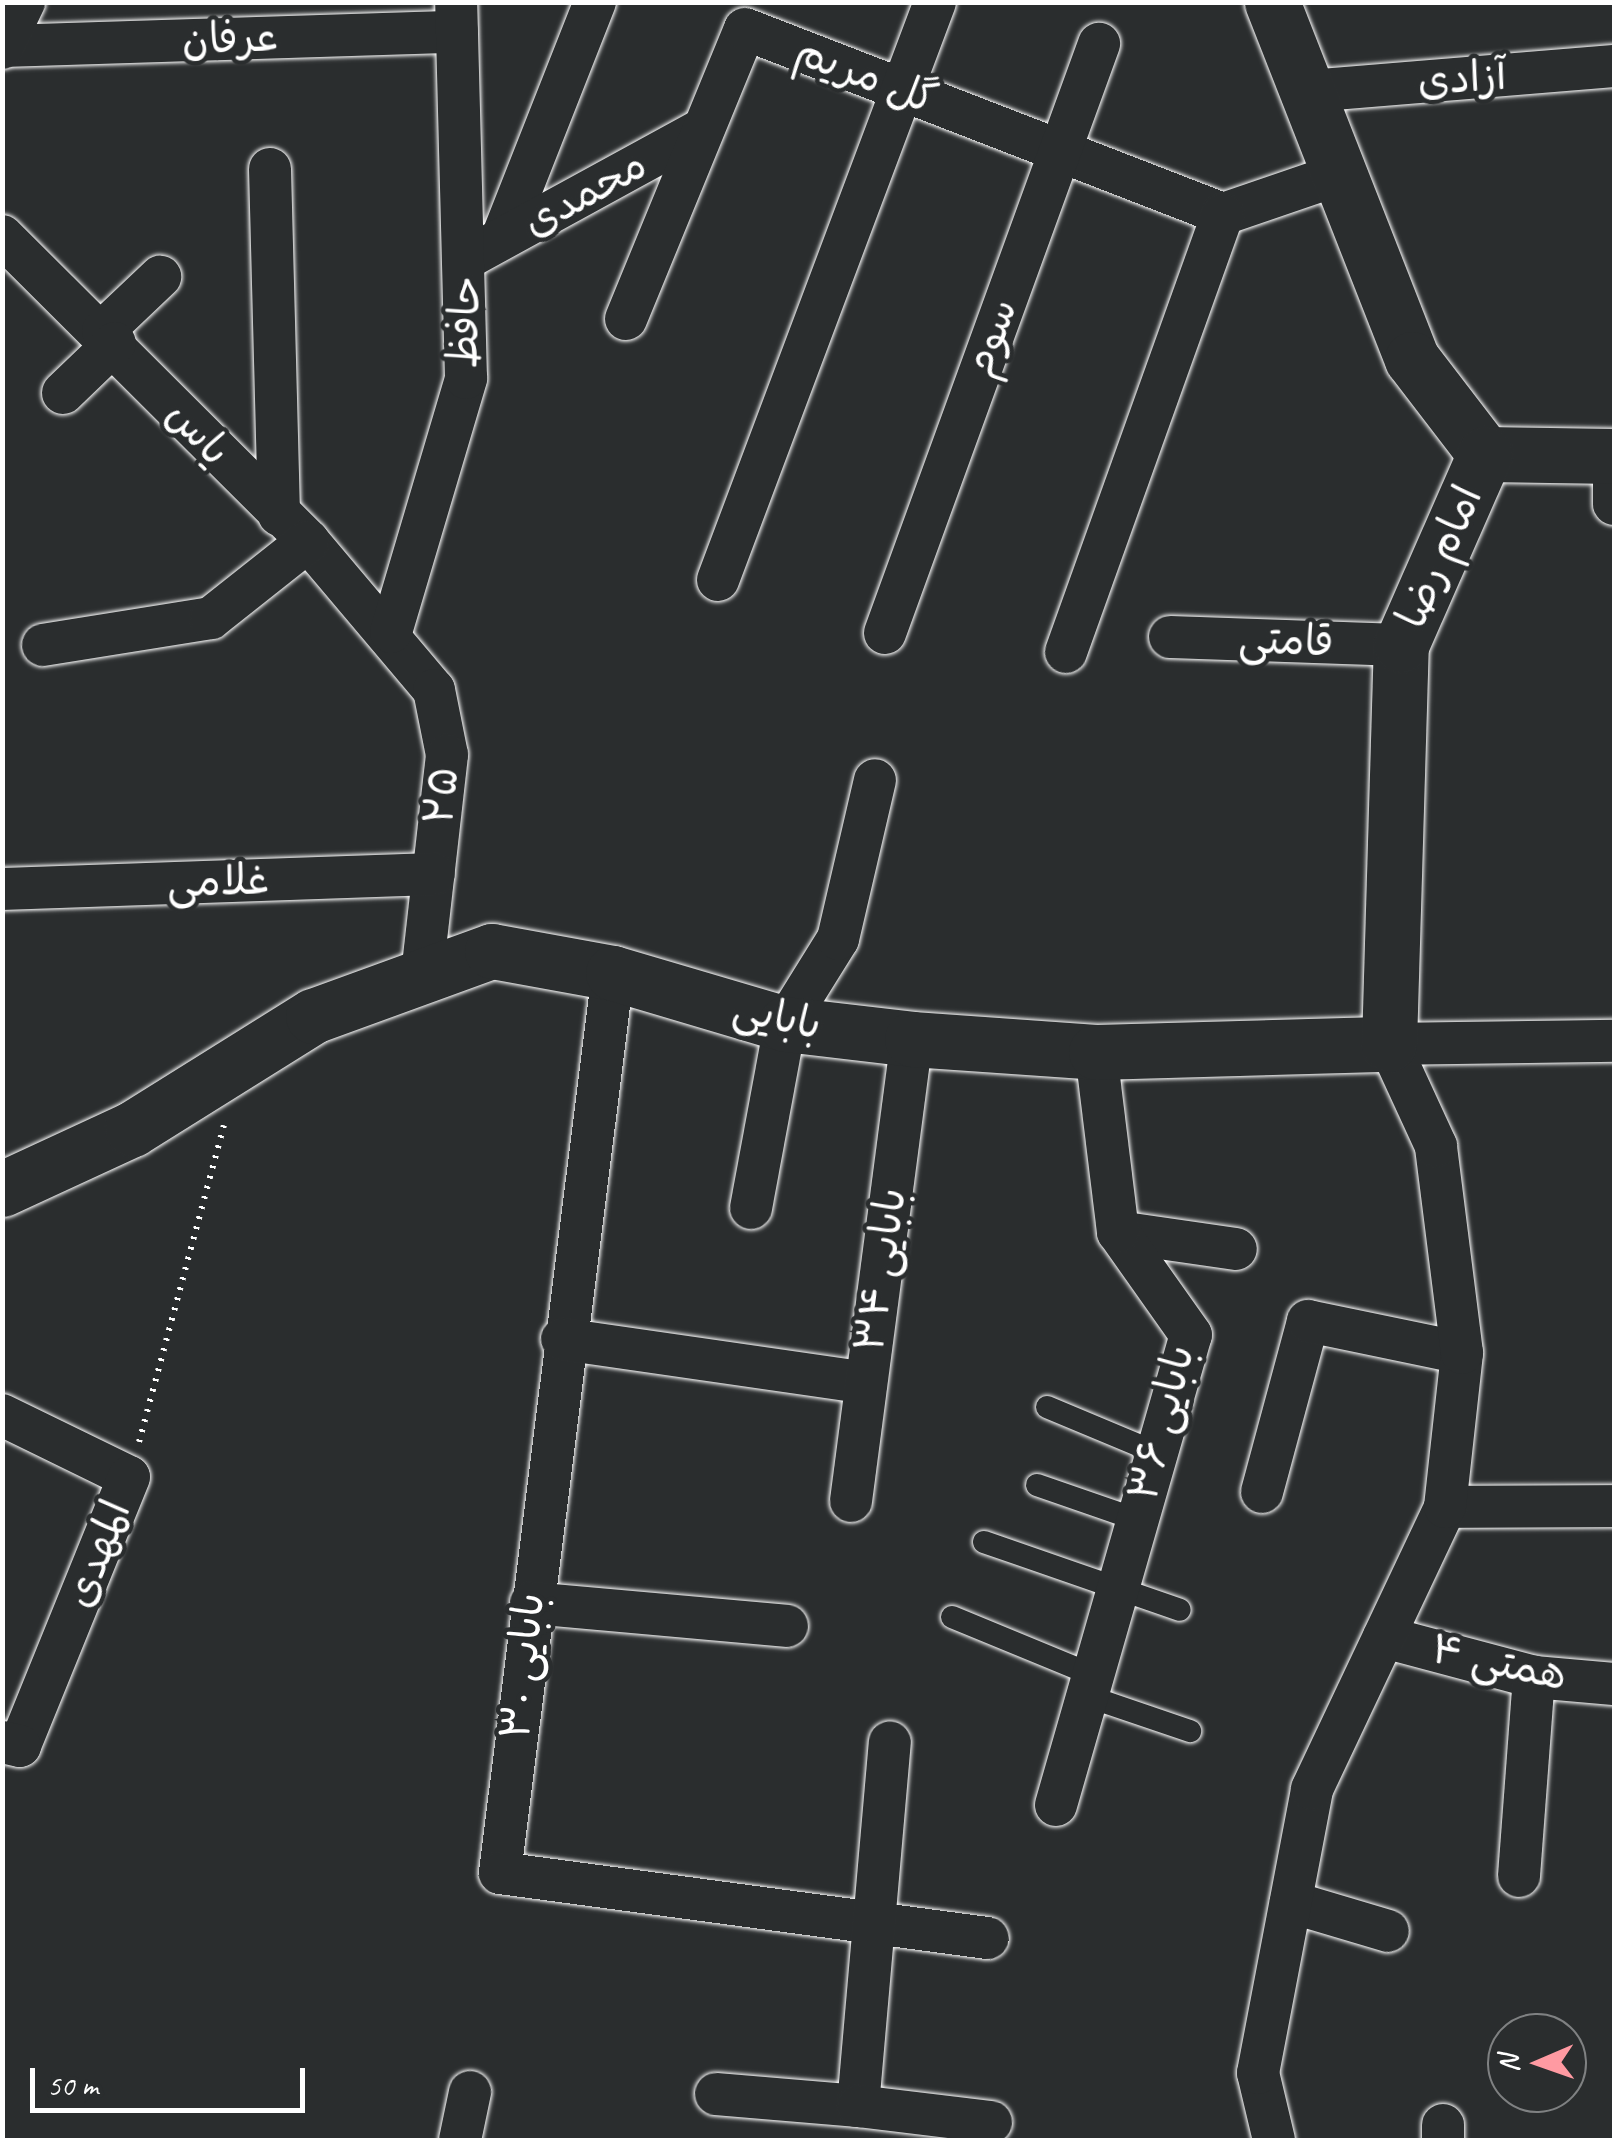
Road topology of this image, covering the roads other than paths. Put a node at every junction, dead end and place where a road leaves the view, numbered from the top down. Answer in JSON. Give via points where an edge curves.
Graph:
{"nodes":[{"id":1,"x":24,"y":2,"type":"edge"},
{"id":2,"x":595,"y":2,"type":"edge"},
{"id":3,"x":935,"y":2,"type":"edge"},
{"id":4,"x":1272,"y":2,"type":"edge"},
{"id":5,"x":748,"y":16,"type":"edge"},
{"id":6,"x":456,"y":17,"type":"edge"},
{"id":7,"x":1099,"y":44,"type":"dead end"},
{"id":8,"x":3,"y":47,"type":"edge"},
{"id":9,"x":1614,"y":66,"type":"edge"},
{"id":10,"x":902,"y":90,"type":"junction"},
{"id":11,"x":1309,"y":91,"type":"junction"},
{"id":12,"x":703,"y":129,"type":"junction"},
{"id":13,"x":1058,"y":150,"type":"junction"},
{"id":14,"x":270,"y":169,"type":"dead end"},
{"id":15,"x":1343,"y":173,"type":"junction"},
{"id":16,"x":1223,"y":214,"type":"junction"},
{"id":17,"x":2,"y":236,"type":"edge"},
{"id":18,"x":485,"y":248,"type":"junction"},
{"id":19,"x":160,"y":277,"type":"dead end"},
{"id":20,"x":626,"y":319,"type":"dead end"},
{"id":21,"x":109,"y":337,"type":"junction"},
{"id":22,"x":64,"y":393,"type":"dead end"},
{"id":23,"x":1486,"y":454,"type":"junction"},
{"id":24,"x":1614,"y":456,"type":"edge"},
{"id":25,"x":1614,"y":504,"type":"edge"},
{"id":26,"x":293,"y":528,"type":"junction"},
{"id":27,"x":718,"y":580,"type":"dead end"},
{"id":28,"x":391,"y":632,"type":"junction"},
{"id":29,"x":885,"y":634,"type":"dead end"},
{"id":30,"x":1170,"y":637,"type":"dead end"},
{"id":31,"x":43,"y":645,"type":"dead end"},
{"id":32,"x":1401,"y":645,"type":"junction"},
{"id":33,"x":1066,"y":652,"type":"dead end"},
{"id":34,"x":875,"y":780,"type":"dead end"},
{"id":35,"x":434,"y":874,"type":"junction"},
{"id":36,"x":2,"y":890,"type":"edge"},
{"id":37,"x":613,"y":973,"type":"junction"},
{"id":38,"x":422,"y":976,"type":"junction"},
{"id":39,"x":785,"y":1024,"type":"junction"},
{"id":40,"x":912,"y":1040,"type":"junction"},
{"id":41,"x":1614,"y":1042,"type":"edge"},
{"id":42,"x":1389,"y":1044,"type":"junction"},
{"id":43,"x":1096,"y":1052,"type":"junction"},
{"id":44,"x":2,"y":1189,"type":"edge"},
{"id":45,"x":751,"y":1208,"type":"dead end"},
{"id":46,"x":1118,"y":1232,"type":"junction"},
{"id":47,"x":1236,"y":1250,"type":"dead end"},
{"id":48,"x":562,"y":1339,"type":"junction"},
{"id":49,"x":1462,"y":1354,"type":"junction"},
{"id":50,"x":866,"y":1383,"type":"junction"},
{"id":51,"x":1048,"y":1408,"type":"dead end"},
{"id":52,"x":2,"y":1415,"type":"edge"},
{"id":53,"x":1157,"y":1454,"type":"junction"},
{"id":54,"x":1037,"y":1485,"type":"dead end"},
{"id":55,"x":1262,"y":1492,"type":"dead end"},
{"id":56,"x":851,"y":1501,"type":"dead end"},
{"id":57,"x":1614,"y":1506,"type":"edge"},
{"id":58,"x":1444,"y":1507,"type":"junction"},
{"id":59,"x":1138,"y":1520,"type":"junction"},
{"id":60,"x":984,"y":1542,"type":"dead end"},
{"id":61,"x":1118,"y":1591,"type":"junction"},
{"id":62,"x":530,"y":1603,"type":"junction"},
{"id":63,"x":1180,"y":1610,"type":"dead end"},
{"id":64,"x":952,"y":1617,"type":"dead end"},
{"id":65,"x":788,"y":1626,"type":"dead end"},
{"id":66,"x":1384,"y":1636,"type":"junction"},
{"id":67,"x":1534,"y":1677,"type":"junction"},
{"id":68,"x":1614,"y":1684,"type":"edge"},
{"id":69,"x":1090,"y":1685,"type":"junction"},
{"id":70,"x":1190,"y":1731,"type":"dead end"},
{"id":71,"x":2,"y":1742,"type":"edge"},
{"id":72,"x":890,"y":1742,"type":"dead end"},
{"id":73,"x":1056,"y":1805,"type":"dead end"},
{"id":74,"x":1519,"y":1876,"type":"dead end"},
{"id":75,"x":1291,"y":1902,"type":"junction"},
{"id":76,"x":870,"y":1925,"type":"junction"},
{"id":77,"x":1388,"y":1931,"type":"dead end"},
{"id":78,"x":988,"y":1938,"type":"dead end"},
{"id":79,"x":470,"y":2092,"type":"dead end"},
{"id":80,"x":716,"y":2094,"type":"dead end"},
{"id":81,"x":858,"y":2106,"type":"junction"},
{"id":82,"x":991,"y":2122,"type":"dead end"},
{"id":83,"x":460,"y":2140,"type":"edge"},
{"id":84,"x":1274,"y":2140,"type":"edge"}],
"edges":[{"from":1,"to":8,"type":"street"},
{"from":2,"to":18,"type":"street"},
{"from":3,"to":10,"type":"street"},
{"from":4,"to":11,"type":"street","name":"امام رضا"},
{"from":5,"to":10,"type":"street","name":"گل مریم"},
{"from":5,"to":12,"type":"street","name":"گل مریم"},
{"from":6,"to":8,"type":"street","name":"عرفان"},
{"from":6,"to":18,"type":"street","name":"حافظ"},
{"from":7,"to":13,"type":"street","name":"سوم"},
{"from":9,"to":11,"type":"street","name":"آزادی"},
{"from":10,"to":13,"type":"street","name":"گل مریم"},
{"from":10,"to":27,"type":"street"},
{"from":11,"to":15,"type":"street","name":"امام رضا"},
{"from":12,"to":18,"type":"street","name":"محمدی"},
{"from":12,"to":20,"type":"street","name":"گل مریم"},
{"from":13,"to":16,"type":"street","name":"گل مریم"},
{"from":13,"to":29,"type":"street","name":"سوم"},
{"from":14,"to":26,"type":"street"},
{"from":15,"to":16,"type":"street"},
{"from":15,"to":23,"type":"street","name":"امام رضا","via":[[1412,358]]},
{"from":16,"to":33,"type":"street"},
{"from":17,"to":21,"type":"street","name":"یاس"},
{"from":18,"to":28,"type":"street","name":"حافظ","via":[[466,378]]},
{"from":19,"to":21,"type":"street"},
{"from":21,"to":22,"type":"street"},
{"from":21,"to":26,"type":"street","name":"یاس"},
{"from":23,"to":24,"type":"street"},
{"from":23,"to":32,"type":"street","name":"امام رضا"},
{"from":24,"to":25,"type":"street"},
{"from":26,"to":28,"type":"street","name":"یاس"},
{"from":26,"to":31,"type":"street","via":[[211,618]]},
{"from":28,"to":35,"type":"street","name":"۲۵","via":[[445,720]]},
{"from":30,"to":32,"type":"street","name":"قامتی"},
{"from":32,"to":42,"type":"street","name":"امام رضا"},
{"from":34,"to":39,"type":"street","via":[[838,939]]},
{"from":35,"to":36,"type":"street","name":"غلامی"},
{"from":35,"to":38,"type":"street","name":"۲۵"},
{"from":37,"to":38,"type":"street","name":"بابایی","via":[[492,951]]},
{"from":37,"to":39,"type":"street","name":"بابایی"},
{"from":37,"to":48,"type":"street","name":"بابایی ۳۰"},
{"from":38,"to":44,"type":"street","name":"بابایی","via":[[313,1016],[132,1129]]},
{"from":39,"to":40,"type":"street","name":"بابایی"},
{"from":39,"to":45,"type":"street"},
{"from":40,"to":43,"type":"street","name":"بابایی"},
{"from":40,"to":50,"type":"street","name":"بابایی ۳۴"},
{"from":41,"to":42,"type":"street","name":"بابایی"},
{"from":42,"to":43,"type":"street","name":"بابایی"},
{"from":42,"to":49,"type":"street","via":[[1436,1146]]},
{"from":43,"to":46,"type":"street","name":"بابایی ۳۶"},
{"from":46,"to":47,"type":"street"},
{"from":46,"to":53,"type":"street","name":"بابایی ۳۶","via":[[1191,1336]]},
{"from":48,"to":50,"type":"street"},
{"from":48,"to":62,"type":"street","name":"بابایی ۳۰"},
{"from":49,"to":55,"type":"street","via":[[1308,1321]]},
{"from":49,"to":58,"type":"street"},
{"from":50,"to":56,"type":"street","name":"بابایی ۳۴"},
{"from":51,"to":53,"type":"lane"},
{"from":52,"to":71,"type":"street","name":"المهدی","via":[[130,1476],[20,1746]]},
{"from":53,"to":59,"type":"street","name":"بابایی ۳۶"},
{"from":54,"to":59,"type":"lane"},
{"from":57,"to":58,"type":"street"},
{"from":58,"to":66,"type":"street"},
{"from":59,"to":61,"type":"street","name":"بابایی ۳۶"},
{"from":60,"to":61,"type":"lane"},
{"from":61,"to":63,"type":"lane"},
{"from":61,"to":69,"type":"street","name":"بابایی ۳۶"},
{"from":62,"to":65,"type":"street"},
{"from":62,"to":76,"type":"street","name":"بابایی ۳۰","via":[[500,1872]]},
{"from":64,"to":69,"type":"lane"},
{"from":66,"to":67,"type":"street","name":"همتی ۴"},
{"from":66,"to":75,"type":"street","via":[[1312,1790]]},
{"from":67,"to":68,"type":"street","name":"همتی ۴"},
{"from":67,"to":74,"type":"street"},
{"from":69,"to":70,"type":"lane"},
{"from":69,"to":73,"type":"street","name":"بابایی ۳۶"},
{"from":72,"to":76,"type":"street"},
{"from":75,"to":77,"type":"street"},
{"from":75,"to":84,"type":"street","via":[[1258,2073]]},
{"from":76,"to":78,"type":"street","name":"بابایی ۳۰"},
{"from":76,"to":81,"type":"street"},
{"from":79,"to":83,"type":"street"},
{"from":80,"to":81,"type":"street"},
{"from":81,"to":82,"type":"street"}]}
